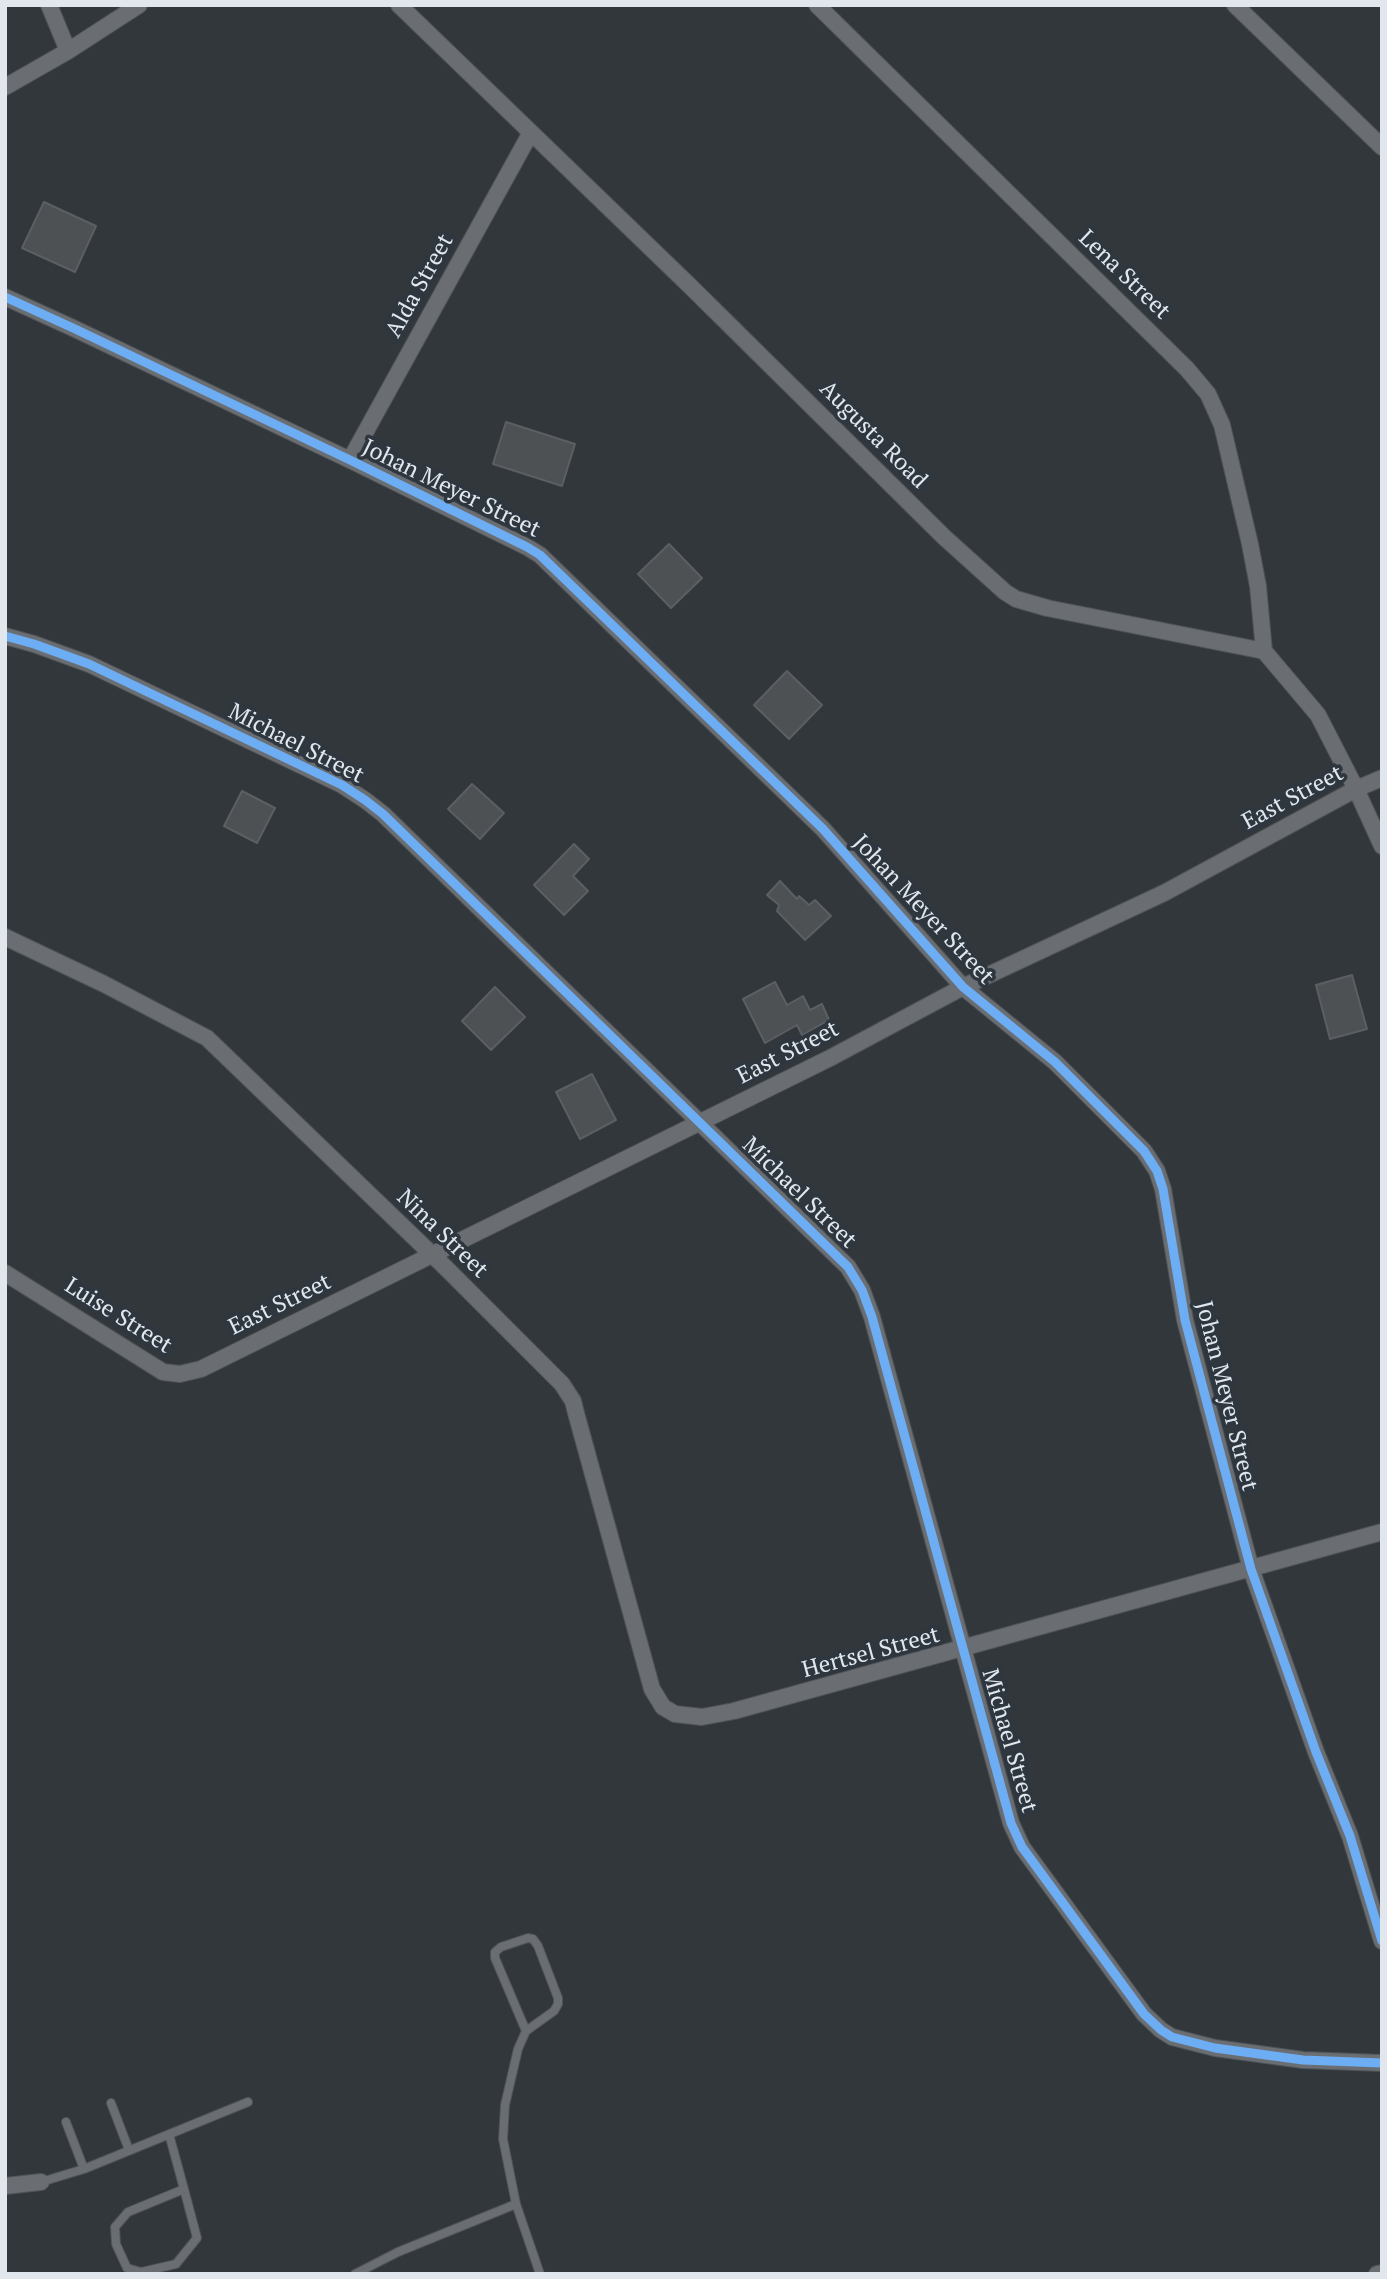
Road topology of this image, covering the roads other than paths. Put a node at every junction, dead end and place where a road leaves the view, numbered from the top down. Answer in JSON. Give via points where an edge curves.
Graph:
{"nodes":[{"id":1,"x":49,"y":5,"type":"edge"},
{"id":2,"x":139,"y":5,"type":"edge"},
{"id":3,"x":399,"y":5,"type":"edge"},
{"id":4,"x":817,"y":5,"type":"edge"},
{"id":5,"x":1235,"y":5,"type":"edge"},
{"id":6,"x":68,"y":51,"type":"junction"},
{"id":7,"x":5,"y":87,"type":"edge"},
{"id":8,"x":530,"y":134,"type":"junction"},
{"id":9,"x":1382,"y":147,"type":"edge"},
{"id":10,"x":5,"y":297,"type":"edge"},
{"id":11,"x":350,"y":460,"type":"junction"},
{"id":12,"x":5,"y":636,"type":"edge"},
{"id":13,"x":1264,"y":651,"type":"junction"},
{"id":14,"x":1382,"y":778,"type":"edge"},
{"id":15,"x":1356,"y":789,"type":"junction"},
{"id":16,"x":1382,"y":846,"type":"edge"},
{"id":17,"x":5,"y":937,"type":"edge"},
{"id":18,"x":963,"y":987,"type":"junction"},
{"id":19,"x":698,"y":1123,"type":"junction"},
{"id":20,"x":431,"y":1254,"type":"junction"},
{"id":21,"x":5,"y":1273,"type":"edge"},
{"id":22,"x":212,"y":1364,"type":"joint"},
{"id":23,"x":1382,"y":1532,"type":"edge"},
{"id":24,"x":1251,"y":1569,"type":"junction"},
{"id":25,"x":963,"y":1648,"type":"junction"},
{"id":26,"x":663,"y":1707,"type":"joint"},
{"id":27,"x":1382,"y":1941,"type":"edge"},
{"id":28,"x":526,"y":2031,"type":"junction"},
{"id":29,"x":1382,"y":2063,"type":"edge"},
{"id":30,"x":248,"y":2102,"type":"dead end"},
{"id":31,"x":111,"y":2103,"type":"dead end"},
{"id":32,"x":66,"y":2122,"type":"dead end"},
{"id":33,"x":169,"y":2134,"type":"junction"},
{"id":34,"x":129,"y":2150,"type":"junction"},
{"id":35,"x":84,"y":2169,"type":"junction"},
{"id":36,"x":41,"y":2182,"type":"joint"},
{"id":37,"x":5,"y":2186,"type":"edge"},
{"id":38,"x":184,"y":2189,"type":"junction"},
{"id":39,"x":516,"y":2204,"type":"junction"},
{"id":40,"x":365,"y":2271,"type":"edge"},
{"id":41,"x":355,"y":2274,"type":"edge"},
{"id":42,"x":540,"y":2274,"type":"edge"}],
"edges":[{"from":1,"to":6,"type":"street"},
{"from":2,"to":6,"type":"street"},
{"from":3,"to":8,"type":"street","name":"Augusta Road"},
{"from":4,"to":13,"type":"street","name":"Lena Street","via":[[1200,383],[1222,425],[1251,544]]},
{"from":5,"to":9,"type":"street"},
{"from":6,"to":7,"type":"street"},
{"from":8,"to":11,"type":"street","name":"Alda Street"},
{"from":8,"to":13,"type":"street","name":"Augusta Road","via":[[1005,592],[1047,608]]},
{"from":10,"to":11,"type":"street","name":"Johan Meyer Street"},
{"from":11,"to":18,"type":"street","name":"Johan Meyer Street","via":[[540,555],[823,829]]},
{"from":12,"to":19,"type":"street","name":"Michael Street","via":[[89,664],[365,800]]},
{"from":13,"to":15,"type":"street","via":[[1318,715]]},
{"from":14,"to":15,"type":"street","name":"East Street"},
{"from":15,"to":16,"type":"street"},
{"from":15,"to":18,"type":"street","name":"East Street","via":[[1164,893]]},
{"from":17,"to":20,"type":"street","name":"Nina Street","via":[[208,1038]]},
{"from":18,"to":19,"type":"street","name":"East Street"},
{"from":18,"to":24,"type":"street","name":"Johan Meyer Street","via":[[1055,1062],[1135,1141],[1157,1171],[1185,1320]]},
{"from":19,"to":20,"type":"street","name":"East Street"},
{"from":19,"to":25,"type":"street","name":"Michael Street","via":[[848,1267],[862,1290]]},
{"from":20,"to":22,"type":"street","name":"East Street"},
{"from":20,"to":26,"type":"street","name":"Nina Street","via":[[555,1377],[573,1401],[652,1689]]},
{"from":21,"to":22,"type":"street","name":"Luise Street","via":[[163,1372],[188,1373]]},
{"from":23,"to":24,"type":"street","name":"Hertsel Street"},
{"from":24,"to":25,"type":"street","name":"Hertsel Street"},
{"from":24,"to":27,"type":"street","name":"Johan Meyer Street","via":[[1350,1836]]},
{"from":25,"to":26,"type":"street","name":"Hertsel Street","via":[[711,1716],[686,1716]]},
{"from":25,"to":29,"type":"street","name":"Michael Street","via":[[1015,1835],[1153,2023],[1172,2037],[1206,2046],[1303,2060]]},
{"from":28,"to":28,"type":"lane","via":[[495,1952],[527,1938],[538,1946],[558,2004]]},
{"from":28,"to":39,"type":"lane","via":[[505,2105],[503,2139]]},
{"from":30,"to":33,"type":"lane"},
{"from":31,"to":34,"type":"lane"},
{"from":32,"to":35,"type":"lane"},
{"from":33,"to":34,"type":"lane"},
{"from":33,"to":38,"type":"lane"},
{"from":34,"to":35,"type":"lane"},
{"from":35,"to":36,"type":"lane"},
{"from":36,"to":37,"type":"street"},
{"from":38,"to":38,"type":"lane","via":[[197,2238],[176,2264],[141,2272],[127,2268],[116,2244],[115,2227],[128,2212]]},
{"from":39,"to":40,"type":"lane","via":[[398,2252]]},
{"from":39,"to":42,"type":"lane"},
{"from":40,"to":41,"type":"lane"}]}
